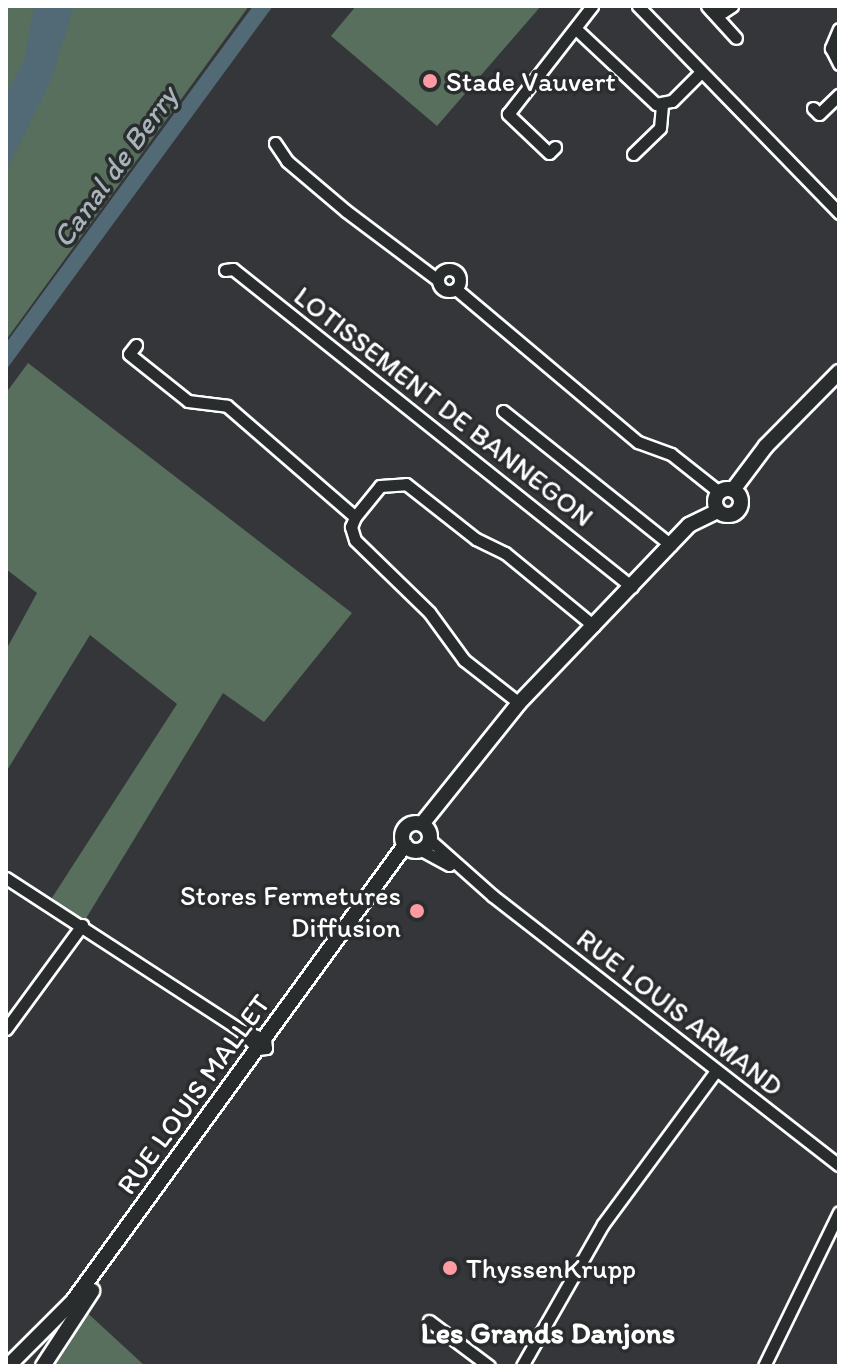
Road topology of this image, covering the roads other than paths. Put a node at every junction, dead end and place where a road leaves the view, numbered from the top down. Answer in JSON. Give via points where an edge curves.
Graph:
{"nodes":[{"id":1,"x":592,"y":6,"type":"edge"},
{"id":2,"x":638,"y":6,"type":"edge"},
{"id":3,"x":707,"y":6,"type":"edge"},
{"id":4,"x":732,"y":6,"type":"edge"},
{"id":5,"x":576,"y":29,"type":"junction"},
{"id":6,"x":839,"y":29,"type":"edge"},
{"id":7,"x":736,"y":38,"type":"dead end"},
{"id":8,"x":839,"y":64,"type":"edge"},
{"id":9,"x":701,"y":72,"type":"junction"},
{"id":10,"x":839,"y":95,"type":"edge"},
{"id":11,"x":662,"y":104,"type":"junction"},
{"id":12,"x":813,"y":108,"type":"dead end"},
{"id":13,"x":275,"y":143,"type":"dead end"},
{"id":14,"x":555,"y":147,"type":"dead end"},
{"id":15,"x":633,"y":154,"type":"dead end"},
{"id":16,"x":839,"y":213,"type":"edge"},
{"id":17,"x":225,"y":270,"type":"dead end"},
{"id":18,"x":438,"y":280,"type":"junction"},
{"id":19,"x":456,"y":289,"type":"junction"},
{"id":20,"x":136,"y":345,"type":"dead end"},
{"id":21,"x":839,"y":372,"type":"edge"},
{"id":22,"x":503,"y":411,"type":"dead end"},
{"id":23,"x":726,"y":491,"type":"junction"},
{"id":24,"x":718,"y":511,"type":"junction"},
{"id":25,"x":355,"y":517,"type":"junction"},
{"id":26,"x":671,"y":545,"type":"junction"},
{"id":27,"x":632,"y":587,"type":"junction"},
{"id":28,"x":594,"y":626,"type":"junction"},
{"id":29,"x":519,"y":703,"type":"junction"},
{"id":30,"x":422,"y":824,"type":"junction"},
{"id":31,"x":418,"y":846,"type":"junction"},
{"id":32,"x":6,"y":878,"type":"edge"},
{"id":33,"x":82,"y":925,"type":"junction"},
{"id":34,"x":6,"y":1029,"type":"edge"},
{"id":35,"x":263,"y":1045,"type":"junction"},
{"id":36,"x":716,"y":1071,"type":"junction"},
{"id":37,"x":839,"y":1165,"type":"edge"},
{"id":38,"x":839,"y":1212,"type":"edge"},
{"id":39,"x":429,"y":1321,"type":"dead end"},
{"id":40,"x":13,"y":1364,"type":"edge"},
{"id":41,"x":43,"y":1366,"type":"edge"},
{"id":42,"x":489,"y":1366,"type":"edge"},
{"id":43,"x":522,"y":1366,"type":"edge"},
{"id":44,"x":764,"y":1366,"type":"edge"}],
"edges":[{"from":1,"to":5,"type":"street"},
{"from":2,"to":9,"type":"street"},
{"from":3,"to":4,"type":"street","via":[[723,12]]},
{"from":3,"to":7,"type":"street"},
{"from":5,"to":11,"type":"street","via":[[649,100]]},
{"from":5,"to":14,"type":"street","via":[[508,114],[549,153]]},
{"from":6,"to":8,"type":"street","via":[[831,46]]},
{"from":9,"to":11,"type":"street"},
{"from":9,"to":16,"type":"street"},
{"from":10,"to":12,"type":"street","via":[[819,114]]},
{"from":11,"to":15,"type":"street","via":[[660,128]]},
{"from":13,"to":18,"type":"street","via":[[287,161],[346,211]]},
{"from":17,"to":27,"type":"street","name":"LOTISSEMENT DE BANNEGON","via":[[233,269]]},
{"from":18,"to":19,"type":"street","via":[[445,291]]},
{"from":18,"to":19,"type":"street","via":[[441,272],[456,271]]},
{"from":19,"to":23,"type":"street","via":[[638,442],[671,454]]},
{"from":20,"to":25,"type":"street","via":[[129,354],[150,371],[193,404],[227,406]]},
{"from":21,"to":23,"type":"main road","name":"RUE LOUIS MALLET"},
{"from":22,"to":26,"type":"street"},
{"from":23,"to":24,"type":"main road"},
{"from":23,"to":24,"type":"main road","name":"RUE LOUIS MALLET","via":[[740,498],[739,508],[731,515]]},
{"from":24,"to":26,"type":"main road","name":"RUE LOUIS MALLET","via":[[689,525]]},
{"from":25,"to":28,"type":"street","via":[[380,486],[406,484],[476,539],[505,553]]},
{"from":25,"to":29,"type":"street","via":[[355,540],[429,612],[464,660]]},
{"from":26,"to":27,"type":"main road","name":"RUE LOUIS MALLET"},
{"from":27,"to":28,"type":"main road","name":"RUE LOUIS MALLET"},
{"from":28,"to":29,"type":"main road","name":"RUE LOUIS MALLET"},
{"from":29,"to":30,"type":"main road","name":"RUE LOUIS MALLET"},
{"from":30,"to":31,"type":"main road"},
{"from":30,"to":31,"type":"main road","name":"RUE LOUIS MALLET","via":[[406,828]]},
{"from":31,"to":35,"type":"main road","name":"RUE LOUIS MALLET"},
{"from":31,"to":36,"type":"street","name":"RUE LOUIS ARMAND","via":[[493,896]]},
{"from":32,"to":33,"type":"street"},
{"from":33,"to":34,"type":"street"},
{"from":33,"to":35,"type":"street"},
{"from":35,"to":40,"type":"main road","name":"RUE LOUIS MALLET","via":[[73,1301]]},
{"from":35,"to":41,"type":"main road","name":"RUE LOUIS MALLET"},
{"from":36,"to":37,"type":"street","name":"RUE LOUIS ARMAND"},
{"from":36,"to":43,"type":"street","via":[[603,1224]]},
{"from":38,"to":44,"type":"street"},
{"from":39,"to":42,"type":"street"}]}
